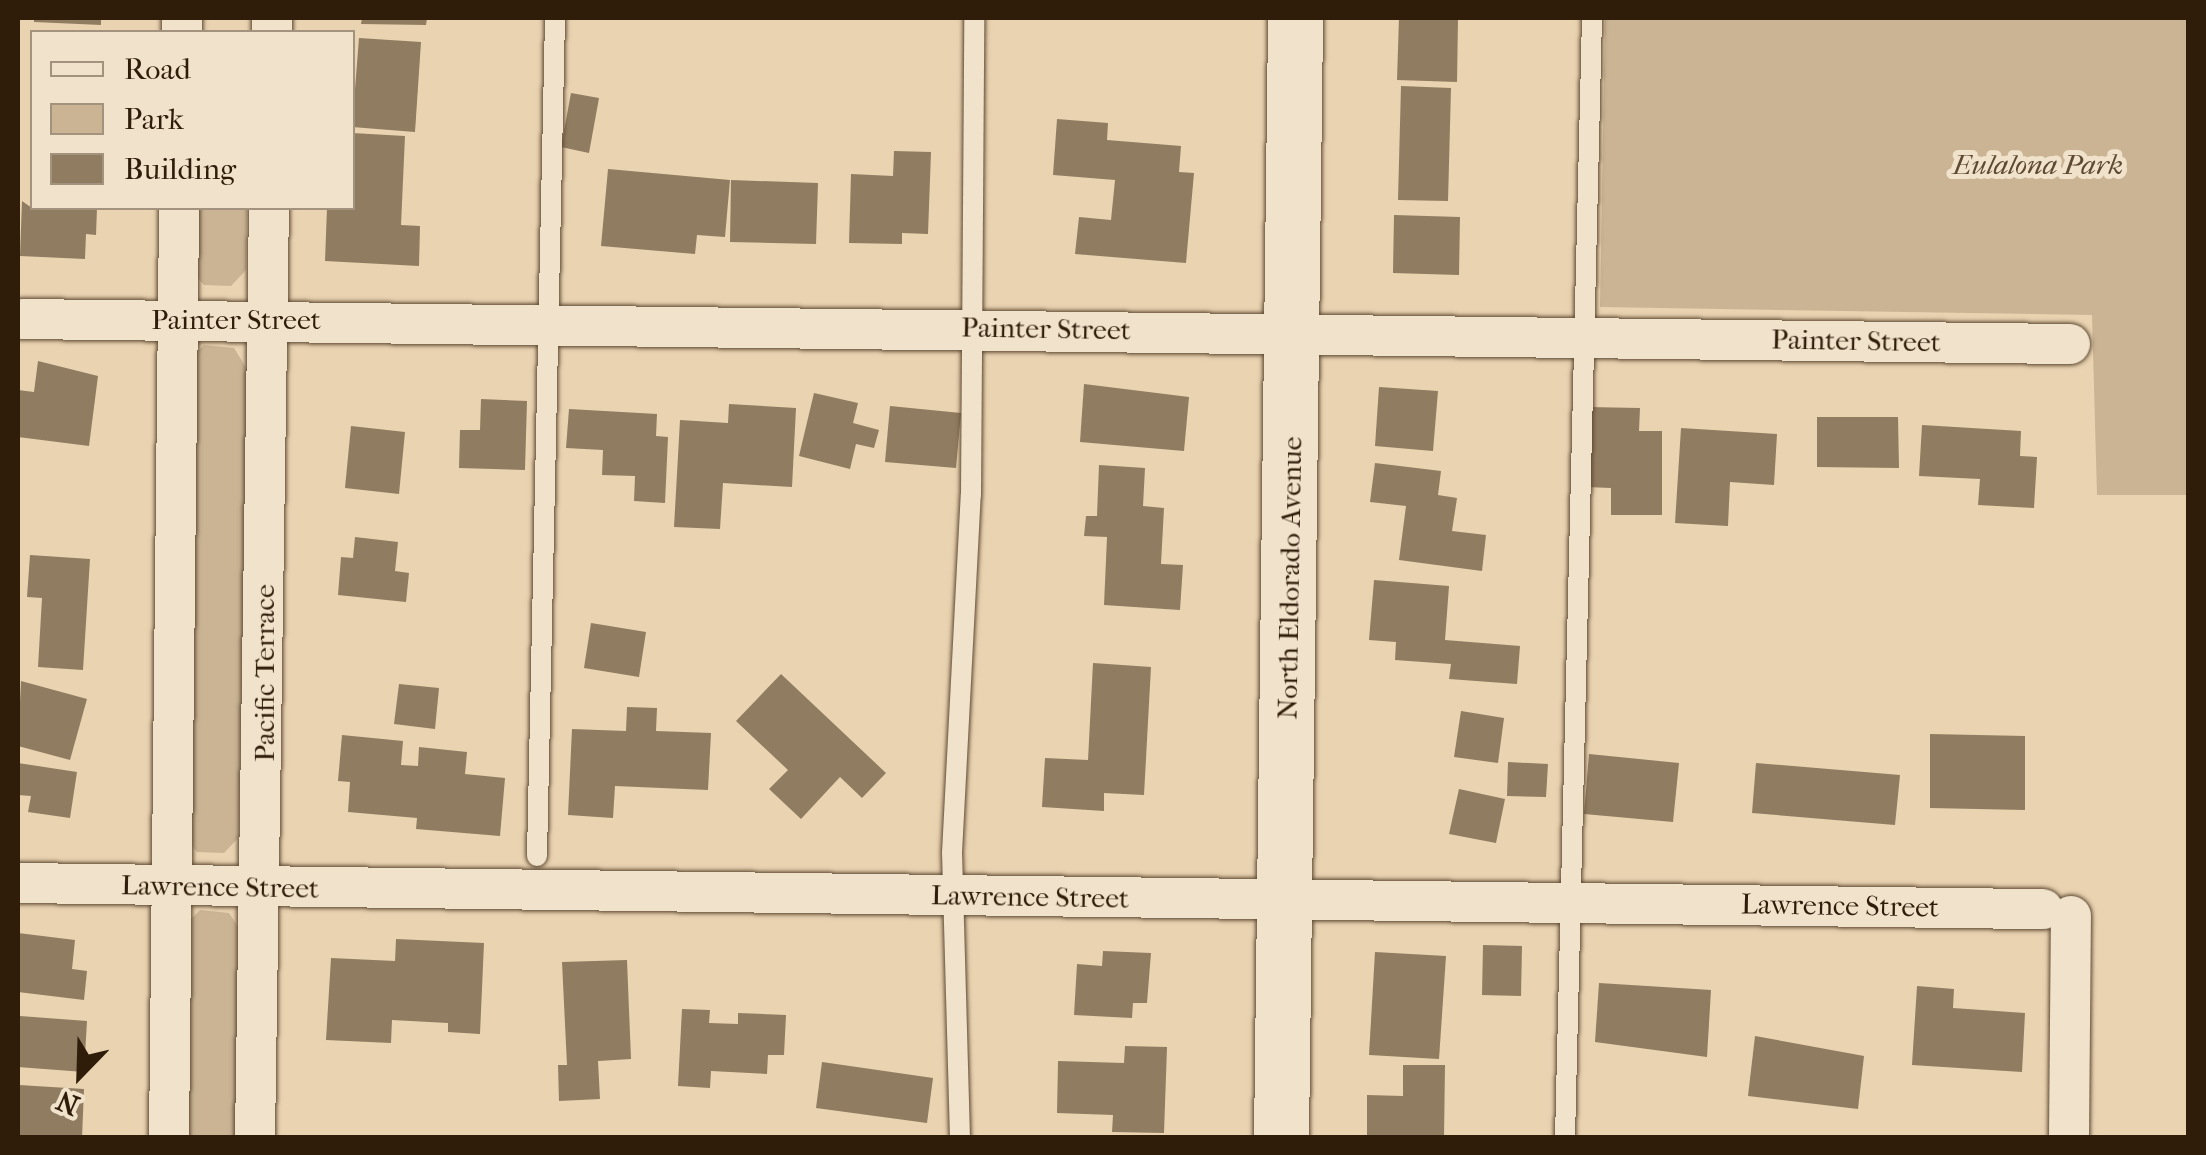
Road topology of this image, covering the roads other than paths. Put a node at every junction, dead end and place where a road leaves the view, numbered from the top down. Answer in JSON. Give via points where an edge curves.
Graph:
{"nodes":[{"id":1,"x":555,"y":18,"type":"edge"},
{"id":2,"x":974,"y":18,"type":"edge"},
{"id":3,"x":1295,"y":18,"type":"edge"},
{"id":4,"x":1592,"y":18,"type":"edge"},
{"id":5,"x":179,"y":210,"type":"edge"},
{"id":6,"x":269,"y":210,"type":"edge"},
{"id":7,"x":22,"y":319,"type":"dead end"},
{"id":8,"x":178,"y":320,"type":"junction"},
{"id":9,"x":268,"y":320,"type":"junction"},
{"id":10,"x":548,"y":322,"type":"junction"},
{"id":11,"x":972,"y":328,"type":"junction"},
{"id":12,"x":1292,"y":332,"type":"junction"},
{"id":13,"x":1581,"y":337,"type":"junction"},
{"id":14,"x":2070,"y":344,"type":"dead end"},
{"id":15,"x":538,"y":856,"type":"dead end"},
{"id":16,"x":18,"y":883,"type":"edge"},
{"id":17,"x":173,"y":886,"type":"junction"},
{"id":18,"x":264,"y":889,"type":"junction"},
{"id":19,"x":952,"y":896,"type":"junction"},
{"id":20,"x":1286,"y":900,"type":"junction"},
{"id":21,"x":1566,"y":903,"type":"junction"},
{"id":22,"x":168,"y":1138,"type":"edge"},
{"id":23,"x":255,"y":1138,"type":"edge"},
{"id":24,"x":960,"y":1138,"type":"edge"},
{"id":25,"x":1280,"y":1138,"type":"edge"},
{"id":26,"x":1565,"y":1138,"type":"edge"},
{"id":27,"x":2069,"y":1138,"type":"edge"}],
"edges":[{"from":1,"to":10,"type":"lane"},
{"from":2,"to":11,"type":"lane"},
{"from":3,"to":12,"type":"street","name":"North Eldorado Avenue"},
{"from":4,"to":13,"type":"lane"},
{"from":5,"to":8,"type":"street"},
{"from":6,"to":9,"type":"street","name":"Pacific Terrace"},
{"from":7,"to":8,"type":"street","name":"Painter Street"},
{"from":8,"to":9,"type":"street","name":"Painter Street"},
{"from":8,"to":17,"type":"street"},
{"from":9,"to":10,"type":"street","name":"Painter Street"},
{"from":9,"to":18,"type":"street","name":"Pacific Terrace"},
{"from":10,"to":11,"type":"street","name":"Painter Street"},
{"from":10,"to":15,"type":"lane"},
{"from":11,"to":12,"type":"street","name":"Painter Street"},
{"from":11,"to":19,"type":"lane"},
{"from":12,"to":13,"type":"street","name":"Painter Street"},
{"from":12,"to":20,"type":"street","name":"North Eldorado Avenue"},
{"from":13,"to":14,"type":"street","name":"Painter Street"},
{"from":13,"to":21,"type":"lane"},
{"from":16,"to":17,"type":"street","name":"Lawrence Street"},
{"from":17,"to":18,"type":"street","name":"Lawrence Street"},
{"from":17,"to":22,"type":"street"},
{"from":18,"to":19,"type":"street","name":"Lawrence Street"},
{"from":18,"to":23,"type":"street","name":"Pacific Terrace"},
{"from":19,"to":20,"type":"street","name":"Lawrence Street"},
{"from":19,"to":24,"type":"lane"},
{"from":20,"to":21,"type":"street","name":"Lawrence Street"},
{"from":20,"to":25,"type":"street","name":"North Eldorado Avenue"},
{"from":21,"to":26,"type":"lane"},
{"from":21,"to":27,"type":"street","name":"Lawrence Street","via":[[2057,912]]}]}
